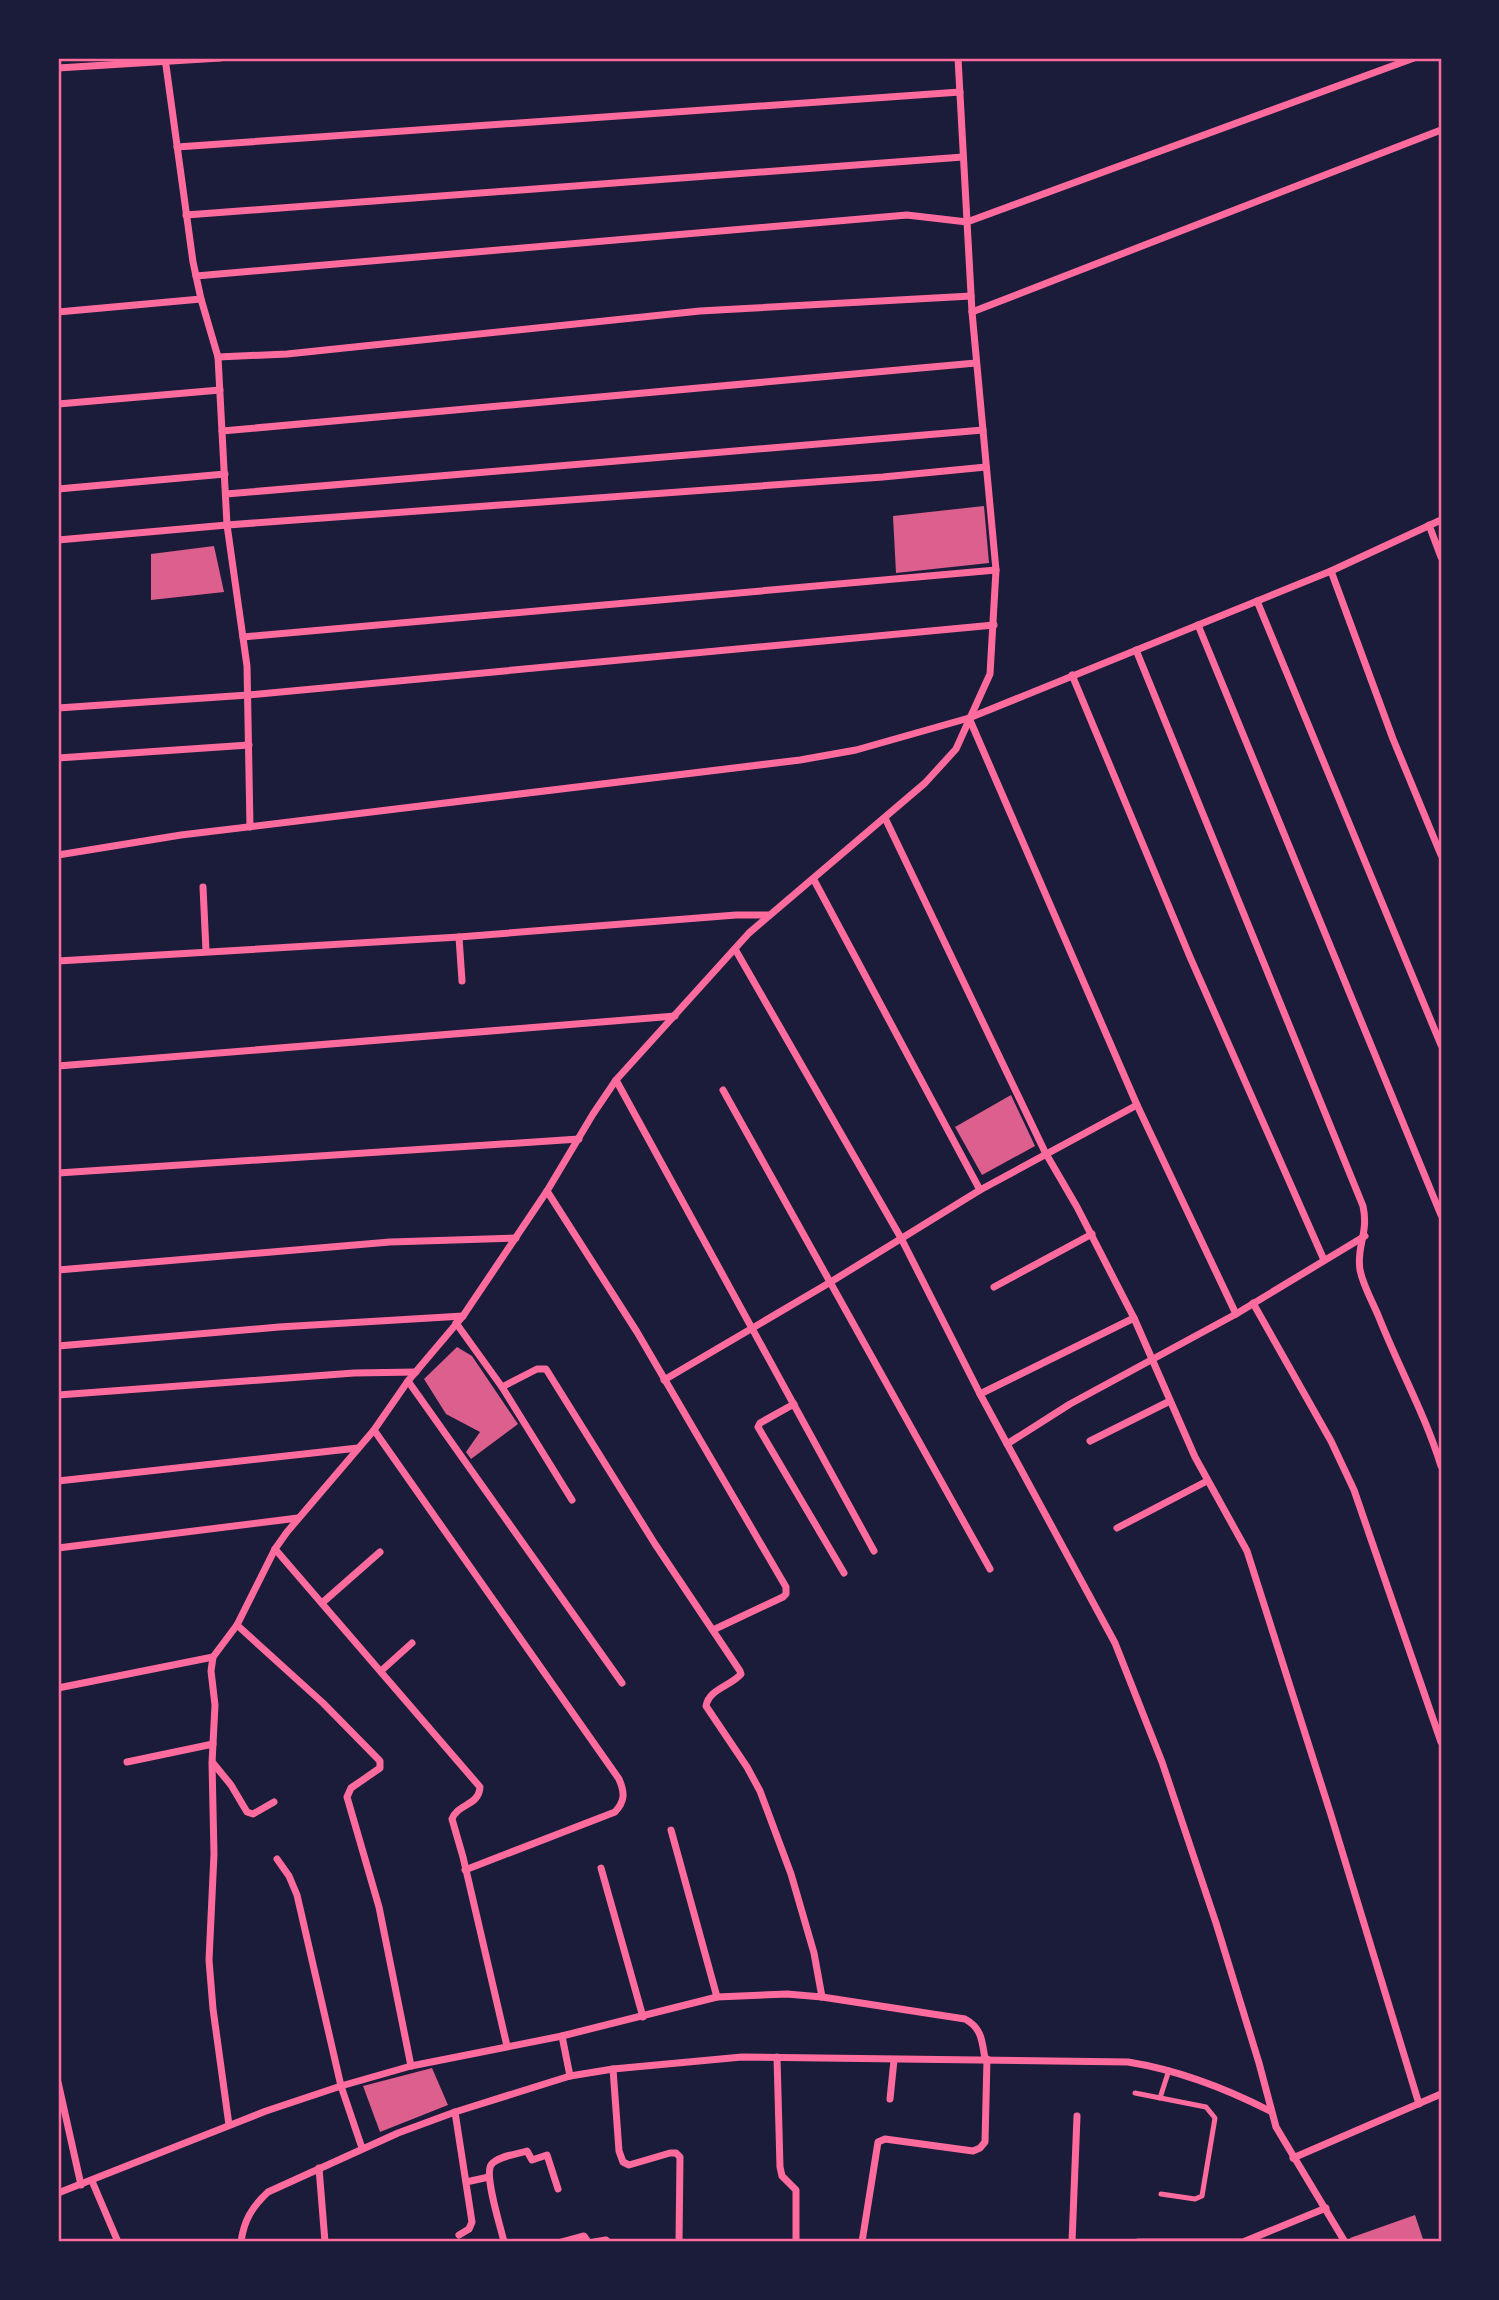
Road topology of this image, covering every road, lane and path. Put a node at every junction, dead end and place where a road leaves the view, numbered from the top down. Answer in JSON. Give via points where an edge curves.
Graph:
{"nodes":[{"id":1,"x":220,"y":58,"type":"edge"},
{"id":2,"x":958,"y":58,"type":"edge"},
{"id":3,"x":1414,"y":58,"type":"edge"},
{"id":4,"x":165,"y":60,"type":"edge"},
{"id":5,"x":58,"y":68,"type":"edge"},
{"id":6,"x":960,"y":92,"type":"junction"},
{"id":7,"x":1441,"y":130,"type":"edge"},
{"id":8,"x":177,"y":147,"type":"junction"},
{"id":9,"x":963,"y":157,"type":"junction"},
{"id":10,"x":186,"y":215,"type":"junction"},
{"id":11,"x":967,"y":222,"type":"junction"},
{"id":12,"x":196,"y":276,"type":"junction"},
{"id":13,"x":971,"y":296,"type":"junction"},
{"id":14,"x":201,"y":299,"type":"junction"},
{"id":15,"x":58,"y":312,"type":"edge"},
{"id":16,"x":972,"y":312,"type":"junction"},
{"id":17,"x":218,"y":357,"type":"junction"},
{"id":18,"x":976,"y":363,"type":"junction"},
{"id":19,"x":220,"y":390,"type":"junction"},
{"id":20,"x":58,"y":404,"type":"edge"},
{"id":21,"x":983,"y":430,"type":"junction"},
{"id":22,"x":222,"y":431,"type":"junction"},
{"id":23,"x":986,"y":467,"type":"junction"},
{"id":24,"x":225,"y":474,"type":"junction"},
{"id":25,"x":58,"y":489,"type":"edge"},
{"id":26,"x":226,"y":494,"type":"junction"},
{"id":27,"x":1441,"y":520,"type":"edge"},
{"id":28,"x":228,"y":525,"type":"junction"},
{"id":29,"x":1429,"y":525,"type":"junction"},
{"id":30,"x":58,"y":540,"type":"edge"},
{"id":31,"x":1441,"y":557,"type":"edge"},
{"id":32,"x":996,"y":570,"type":"junction"},
{"id":33,"x":1331,"y":571,"type":"junction"},
{"id":34,"x":1257,"y":601,"type":"junction"},
{"id":35,"x":994,"y":625,"type":"junction"},
{"id":36,"x":1198,"y":625,"type":"junction"},
{"id":37,"x":243,"y":637,"type":"junction"},
{"id":38,"x":1136,"y":650,"type":"junction"},
{"id":39,"x":1072,"y":675,"type":"junction"},
{"id":40,"x":248,"y":695,"type":"junction"},
{"id":41,"x":58,"y":708,"type":"edge"},
{"id":42,"x":969,"y":718,"type":"junction"},
{"id":43,"x":249,"y":745,"type":"junction"},
{"id":44,"x":58,"y":758,"type":"edge"},
{"id":45,"x":885,"y":818,"type":"junction"},
{"id":46,"x":250,"y":827,"type":"junction"},
{"id":47,"x":58,"y":855,"type":"edge"},
{"id":48,"x":1441,"y":855,"type":"edge"},
{"id":49,"x":814,"y":880,"type":"junction"},
{"id":50,"x":203,"y":887,"type":"dead end"},
{"id":51,"x":768,"y":915,"type":"junction"},
{"id":52,"x":459,"y":937,"type":"junction"},
{"id":53,"x":735,"y":949,"type":"junction"},
{"id":54,"x":206,"y":951,"type":"junction"},
{"id":55,"x":58,"y":961,"type":"edge"},
{"id":56,"x":462,"y":981,"type":"dead end"},
{"id":57,"x":676,"y":1016,"type":"junction"},
{"id":58,"x":1441,"y":1045,"type":"edge"},
{"id":59,"x":58,"y":1066,"type":"edge"},
{"id":60,"x":616,"y":1080,"type":"junction"},
{"id":61,"x":723,"y":1090,"type":"dead end"},
{"id":62,"x":1137,"y":1105,"type":"junction"},
{"id":63,"x":579,"y":1139,"type":"junction"},
{"id":64,"x":1045,"y":1152,"type":"junction"},
{"id":65,"x":58,"y":1173,"type":"edge"},
{"id":66,"x":980,"y":1189,"type":"junction"},
{"id":67,"x":547,"y":1191,"type":"junction"},
{"id":68,"x":1441,"y":1215,"type":"edge"},
{"id":69,"x":1091,"y":1234,"type":"junction"},
{"id":70,"x":1365,"y":1236,"type":"junction"},
{"id":71,"x":516,"y":1238,"type":"junction"},
{"id":72,"x":901,"y":1238,"type":"junction"},
{"id":73,"x":1324,"y":1261,"type":"junction"},
{"id":74,"x":58,"y":1269,"type":"edge"},
{"id":75,"x":829,"y":1283,"type":"junction"},
{"id":76,"x":994,"y":1287,"type":"dead end"},
{"id":77,"x":1253,"y":1303,"type":"junction"},
{"id":78,"x":1236,"y":1314,"type":"junction"},
{"id":79,"x":463,"y":1316,"type":"junction"},
{"id":80,"x":1134,"y":1318,"type":"junction"},
{"id":81,"x":456,"y":1323,"type":"junction"},
{"id":82,"x":752,"y":1328,"type":"junction"},
{"id":83,"x":58,"y":1346,"type":"edge"},
{"id":84,"x":1151,"y":1361,"type":"junction"},
{"id":85,"x":416,"y":1372,"type":"junction"},
{"id":86,"x":664,"y":1380,"type":"junction"},
{"id":87,"x":408,"y":1381,"type":"junction"},
{"id":88,"x":502,"y":1387,"type":"junction"},
{"id":89,"x":980,"y":1394,"type":"junction"},
{"id":90,"x":58,"y":1395,"type":"edge"},
{"id":91,"x":1170,"y":1401,"type":"junction"},
{"id":92,"x":794,"y":1404,"type":"junction"},
{"id":93,"x":374,"y":1430,"type":"junction"},
{"id":94,"x":1438,"y":1440,"type":"edge"},
{"id":95,"x":1090,"y":1441,"type":"dead end"},
{"id":96,"x":1007,"y":1444,"type":"junction"},
{"id":97,"x":358,"y":1448,"type":"junction"},
{"id":98,"x":1441,"y":1466,"type":"edge"},
{"id":99,"x":58,"y":1481,"type":"edge"},
{"id":100,"x":1207,"y":1481,"type":"junction"},
{"id":101,"x":572,"y":1500,"type":"dead end"},
{"id":102,"x":298,"y":1518,"type":"junction"},
{"id":103,"x":1117,"y":1528,"type":"dead end"},
{"id":104,"x":58,"y":1548,"type":"edge"},
{"id":105,"x":275,"y":1549,"type":"junction"},
{"id":106,"x":874,"y":1550,"type":"dead end"},
{"id":107,"x":380,"y":1552,"type":"dead end"},
{"id":108,"x":990,"y":1569,"type":"dead end"},
{"id":109,"x":844,"y":1573,"type":"dead end"},
{"id":110,"x":322,"y":1603,"type":"junction"},
{"id":111,"x":237,"y":1625,"type":"junction"},
{"id":112,"x":713,"y":1630,"type":"junction"},
{"id":113,"x":412,"y":1643,"type":"dead end"},
{"id":114,"x":213,"y":1657,"type":"junction"},
{"id":115,"x":381,"y":1671,"type":"junction"},
{"id":116,"x":622,"y":1683,"type":"dead end"},
{"id":117,"x":58,"y":1688,"type":"edge"},
{"id":118,"x":1441,"y":1742,"type":"edge"},
{"id":119,"x":213,"y":1744,"type":"junction"},
{"id":120,"x":127,"y":1762,"type":"dead end"},
{"id":121,"x":212,"y":1763,"type":"junction"},
{"id":122,"x":274,"y":1802,"type":"dead end"},
{"id":123,"x":671,"y":1830,"type":"dead end"},
{"id":124,"x":277,"y":1859,"type":"dead end"},
{"id":125,"x":601,"y":1868,"type":"dead end"},
{"id":126,"x":465,"y":1870,"type":"junction"},
{"id":127,"x":717,"y":1997,"type":"junction"},
{"id":128,"x":822,"y":1997,"type":"junction"},
{"id":129,"x":643,"y":2017,"type":"junction"},
{"id":130,"x":562,"y":2036,"type":"junction"},
{"id":131,"x":508,"y":2046,"type":"junction"},
{"id":132,"x":777,"y":2057,"type":"junction"},
{"id":133,"x":986,"y":2059,"type":"junction"},
{"id":134,"x":894,"y":2060,"type":"junction"},
{"id":135,"x":411,"y":2066,"type":"junction"},
{"id":136,"x":613,"y":2069,"type":"junction"},
{"id":137,"x":1169,"y":2070,"type":"junction"},
{"id":138,"x":570,"y":2076,"type":"junction"},
{"id":139,"x":58,"y":2082,"type":"edge"},
{"id":140,"x":341,"y":2086,"type":"junction"},
{"id":141,"x":1135,"y":2093,"type":"dead end"},
{"id":142,"x":1441,"y":2094,"type":"edge"},
{"id":143,"x":1160,"y":2098,"type":"junction"},
{"id":144,"x":890,"y":2099,"type":"dead end"},
{"id":145,"x":1419,"y":2104,"type":"junction"},
{"id":146,"x":455,"y":2112,"type":"junction"},
{"id":147,"x":1270,"y":2112,"type":"junction"},
{"id":148,"x":1077,"y":2116,"type":"dead end"},
{"id":149,"x":229,"y":2125,"type":"junction"},
{"id":150,"x":362,"y":2148,"type":"junction"},
{"id":151,"x":1293,"y":2158,"type":"junction"},
{"id":152,"x":319,"y":2168,"type":"junction"},
{"id":153,"x":489,"y":2177,"type":"junction"},
{"id":154,"x":92,"y":2181,"type":"junction"},
{"id":155,"x":466,"y":2182,"type":"junction"},
{"id":156,"x":80,"y":2185,"type":"junction"},
{"id":157,"x":558,"y":2189,"type":"dead end"},
{"id":158,"x":58,"y":2193,"type":"edge"},
{"id":159,"x":1161,"y":2194,"type":"dead end"},
{"id":160,"x":1326,"y":2208,"type":"junction"},
{"id":161,"x":459,"y":2235,"type":"dead end"},
{"id":162,"x":118,"y":2242,"type":"edge"},
{"id":163,"x":241,"y":2242,"type":"edge"},
{"id":164,"x":325,"y":2242,"type":"edge"},
{"id":165,"x":504,"y":2242,"type":"edge"},
{"id":166,"x":562,"y":2242,"type":"edge"},
{"id":167,"x":588,"y":2242,"type":"edge"},
{"id":168,"x":594,"y":2242,"type":"edge"},
{"id":169,"x":608,"y":2242,"type":"edge"},
{"id":170,"x":679,"y":2242,"type":"edge"},
{"id":171,"x":796,"y":2242,"type":"edge"},
{"id":172,"x":862,"y":2242,"type":"edge"},
{"id":173,"x":1072,"y":2242,"type":"edge"},
{"id":174,"x":1138,"y":2242,"type":"edge"},
{"id":175,"x":1243,"y":2242,"type":"edge"},
{"id":176,"x":1345,"y":2242,"type":"edge"}],
"edges":[{"from":1,"to":4,"type":"street"},
{"from":2,"to":6,"type":"street"},
{"from":3,"to":11,"type":"street"},
{"from":4,"to":5,"type":"street"},
{"from":4,"to":8,"type":"street"},
{"from":6,"to":8,"type":"street"},
{"from":6,"to":9,"type":"street"},
{"from":7,"to":16,"type":"street"},
{"from":8,"to":10,"type":"street"},
{"from":9,"to":10,"type":"street"},
{"from":9,"to":11,"type":"street"},
{"from":10,"to":12,"type":"street"},
{"from":11,"to":12,"type":"street","via":[[907,215]]},
{"from":11,"to":13,"type":"street"},
{"from":12,"to":14,"type":"street"},
{"from":13,"to":16,"type":"street"},
{"from":13,"to":17,"type":"street","via":[[700,312],[300,353]]},
{"from":14,"to":15,"type":"street"},
{"from":14,"to":17,"type":"street"},
{"from":16,"to":18,"type":"street"},
{"from":17,"to":19,"type":"street"},
{"from":18,"to":21,"type":"street"},
{"from":18,"to":22,"type":"street"},
{"from":19,"to":20,"type":"street"},
{"from":19,"to":22,"type":"street"},
{"from":21,"to":23,"type":"street"},
{"from":21,"to":26,"type":"street"},
{"from":22,"to":24,"type":"street"},
{"from":23,"to":28,"type":"street"},
{"from":23,"to":32,"type":"street"},
{"from":24,"to":25,"type":"street"},
{"from":24,"to":26,"type":"street"},
{"from":26,"to":28,"type":"street"},
{"from":27,"to":29,"type":"street"},
{"from":28,"to":30,"type":"street"},
{"from":28,"to":37,"type":"street"},
{"from":29,"to":31,"type":"street"},
{"from":29,"to":33,"type":"street"},
{"from":32,"to":35,"type":"street"},
{"from":32,"to":37,"type":"street"},
{"from":33,"to":34,"type":"street"},
{"from":33,"to":48,"type":"street"},
{"from":34,"to":36,"type":"street"},
{"from":34,"to":58,"type":"street"},
{"from":35,"to":40,"type":"street"},
{"from":35,"to":42,"type":"street","via":[[990,674]]},
{"from":36,"to":38,"type":"street"},
{"from":36,"to":68,"type":"street"},
{"from":37,"to":40,"type":"street"},
{"from":38,"to":39,"type":"street"},
{"from":38,"to":70,"type":"street","via":[[1363,1206]]},
{"from":39,"to":42,"type":"street"},
{"from":39,"to":73,"type":"street"},
{"from":40,"to":41,"type":"street"},
{"from":40,"to":43,"type":"street"},
{"from":42,"to":45,"type":"street","via":[[956,749]]},
{"from":42,"to":46,"type":"street","via":[[856,750],[800,760]]},
{"from":42,"to":62,"type":"street"},
{"from":43,"to":44,"type":"street"},
{"from":43,"to":46,"type":"street"},
{"from":45,"to":49,"type":"street"},
{"from":45,"to":64,"type":"street"},
{"from":46,"to":47,"type":"street"},
{"from":49,"to":51,"type":"street"},
{"from":49,"to":66,"type":"street"},
{"from":50,"to":54,"type":"street"},
{"from":51,"to":52,"type":"street"},
{"from":51,"to":53,"type":"street"},
{"from":52,"to":54,"type":"street"},
{"from":52,"to":56,"type":"street"},
{"from":53,"to":57,"type":"street"},
{"from":53,"to":72,"type":"street"},
{"from":54,"to":55,"type":"street"},
{"from":57,"to":59,"type":"street"},
{"from":57,"to":60,"type":"street"},
{"from":60,"to":63,"type":"street"},
{"from":60,"to":82,"type":"street"},
{"from":61,"to":75,"type":"street"},
{"from":62,"to":64,"type":"street"},
{"from":62,"to":78,"type":"street"},
{"from":63,"to":65,"type":"street"},
{"from":63,"to":67,"type":"street"},
{"from":64,"to":66,"type":"street"},
{"from":64,"to":69,"type":"street"},
{"from":66,"to":72,"type":"street"},
{"from":67,"to":71,"type":"street"},
{"from":67,"to":86,"type":"street"},
{"from":69,"to":76,"type":"street"},
{"from":69,"to":80,"type":"street"},
{"from":70,"to":73,"type":"street"},
{"from":70,"to":94,"type":"street","via":[[1360,1271],[1395,1356]]},
{"from":71,"to":74,"type":"street","via":[[390,1242]]},
{"from":71,"to":79,"type":"street"},
{"from":72,"to":75,"type":"street"},
{"from":72,"to":89,"type":"street"},
{"from":73,"to":77,"type":"street"},
{"from":75,"to":82,"type":"street"},
{"from":75,"to":108,"type":"street"},
{"from":77,"to":78,"type":"street"},
{"from":77,"to":118,"type":"street","via":[[1354,1490]]},
{"from":78,"to":84,"type":"street"},
{"from":79,"to":81,"type":"street"},
{"from":79,"to":83,"type":"street"},
{"from":80,"to":84,"type":"street"},
{"from":80,"to":89,"type":"street"},
{"from":81,"to":85,"type":"street"},
{"from":81,"to":88,"type":"street"},
{"from":82,"to":86,"type":"street"},
{"from":82,"to":92,"type":"street"},
{"from":84,"to":91,"type":"street"},
{"from":84,"to":96,"type":"street"},
{"from":85,"to":87,"type":"street"},
{"from":85,"to":90,"type":"street"},
{"from":86,"to":112,"type":"street","via":[[786,1587],[783,1597]]},
{"from":87,"to":93,"type":"street"},
{"from":87,"to":116,"type":"street"},
{"from":88,"to":101,"type":"street"},
{"from":88,"to":112,"type":"street","via":[[546,1369]]},
{"from":89,"to":96,"type":"street"},
{"from":91,"to":95,"type":"street"},
{"from":91,"to":100,"type":"street"},
{"from":92,"to":106,"type":"street"},
{"from":92,"to":109,"type":"street","via":[[758,1427]]},
{"from":93,"to":97,"type":"street"},
{"from":93,"to":126,"type":"street","via":[[624,1790],[623,1803],[615,1812]]},
{"from":94,"to":98,"type":"street"},
{"from":96,"to":147,"type":"street","via":[[1096,1604],[1148,1722],[1216,1923]]},
{"from":97,"to":99,"type":"street"},
{"from":97,"to":102,"type":"street"},
{"from":100,"to":103,"type":"street"},
{"from":100,"to":145,"type":"street","via":[[1237,1529],[1256,1574]]},
{"from":102,"to":104,"type":"street"},
{"from":102,"to":105,"type":"street"},
{"from":105,"to":110,"type":"street"},
{"from":105,"to":111,"type":"street"},
{"from":107,"to":110,"type":"street"},
{"from":110,"to":115,"type":"street"},
{"from":111,"to":114,"type":"street"},
{"from":111,"to":135,"type":"street","via":[[380,1761],[380,1768],[351,1788],[347,1797],[379,1907]]},
{"from":112,"to":128,"type":"street","via":[[741,1674],[712,1694],[706,1706],[760,1791],[795,1887]]},
{"from":113,"to":115,"type":"street"},
{"from":114,"to":117,"type":"street"},
{"from":114,"to":119,"type":"street"},
{"from":115,"to":126,"type":"street","via":[[481,1787],[475,1801],[457,1810],[452,1819]]},
{"from":119,"to":120,"type":"street"},
{"from":119,"to":121,"type":"street"},
{"from":121,"to":122,"type":"street","via":[[247,1812],[259,1812]]},
{"from":121,"to":149,"type":"street","via":[[209,1960]]},
{"from":123,"to":127,"type":"street"},
{"from":124,"to":140,"type":"street","via":[[300,1904]]},
{"from":125,"to":129,"type":"street"},
{"from":126,"to":131,"type":"street"},
{"from":127,"to":128,"type":"street"},
{"from":127,"to":129,"type":"street"},
{"from":128,"to":133,"type":"street","via":[[965,2019],[980,2032]]},
{"from":129,"to":130,"type":"street"},
{"from":130,"to":131,"type":"street"},
{"from":130,"to":138,"type":"street"},
{"from":131,"to":135,"type":"street"},
{"from":132,"to":134,"type":"street"},
{"from":132,"to":136,"type":"street"},
{"from":132,"to":171,"type":"street","via":[[780,2166],[782,2176],[796,2190]]},
{"from":133,"to":134,"type":"street"},
{"from":133,"to":137,"type":"street","via":[[1128,2062]]},
{"from":133,"to":172,"type":"street","via":[[985,2143],[974,2151],[885,2139],[878,2142]]},
{"from":134,"to":144,"type":"street"},
{"from":135,"to":140,"type":"street"},
{"from":136,"to":138,"type":"street"},
{"from":136,"to":170,"type":"street","via":[[623,2162],[629,2165],[670,2153],[680,2157]]},
{"from":137,"to":143,"type":"lane"},
{"from":137,"to":147,"type":"street","via":[[1215,2085]]},
{"from":138,"to":146,"type":"street"},
{"from":139,"to":156,"type":"street"},
{"from":140,"to":149,"type":"street"},
{"from":140,"to":150,"type":"street"},
{"from":141,"to":143,"type":"lane"},
{"from":142,"to":145,"type":"street"},
{"from":143,"to":159,"type":"lane","via":[[1206,2107],[1214,2118],[1202,2196]]},
{"from":145,"to":151,"type":"street"},
{"from":146,"to":150,"type":"street"},
{"from":146,"to":155,"type":"street"},
{"from":147,"to":151,"type":"street"},
{"from":148,"to":173,"type":"street"},
{"from":149,"to":154,"type":"street"},
{"from":150,"to":152,"type":"street"},
{"from":151,"to":160,"type":"street"},
{"from":152,"to":163,"type":"street","via":[[268,2192],[255,2204],[245,2220]]},
{"from":152,"to":164,"type":"street"},
{"from":153,"to":155,"type":"street"},
{"from":153,"to":157,"type":"street","via":[[496,2161],[528,2151],[532,2160],[547,2155]]},
{"from":153,"to":165,"type":"street"},
{"from":154,"to":156,"type":"street"},
{"from":154,"to":162,"type":"street"},
{"from":155,"to":161,"type":"street","via":[[472,2221]]},
{"from":156,"to":158,"type":"street"},
{"from":160,"to":175,"type":"street"},
{"from":160,"to":176,"type":"street"},
{"from":166,"to":167,"type":"street","via":[[584,2236]]},
{"from":168,"to":169,"type":"street"},
{"from":174,"to":175,"type":"street"}]}
